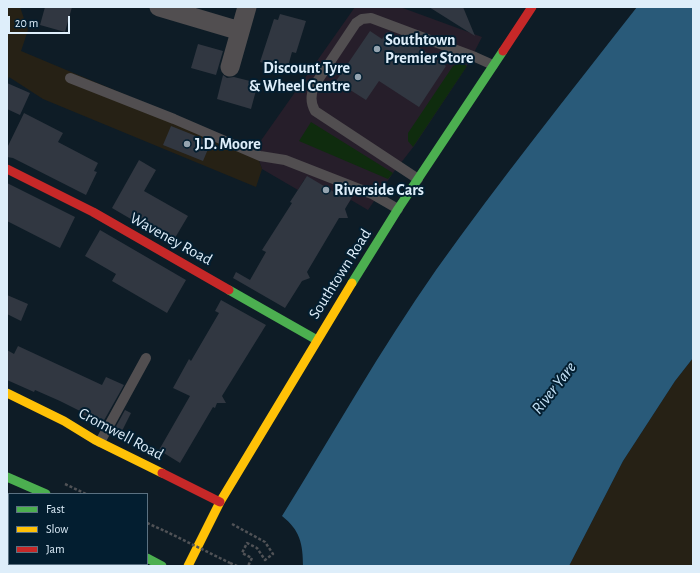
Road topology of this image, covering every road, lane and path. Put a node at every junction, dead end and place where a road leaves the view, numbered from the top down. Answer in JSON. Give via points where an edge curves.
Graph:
{"nodes":[{"id":1,"x":159,"y":7,"type":"edge"},
{"id":2,"x":247,"y":7,"type":"edge"},
{"id":3,"x":532,"y":7,"type":"edge"},
{"id":4,"x":240,"y":31,"type":"junction"},
{"id":5,"x":493,"y":65,"type":"junction"},
{"id":6,"x":230,"y":67,"type":"dead end"},
{"id":7,"x":70,"y":78,"type":"dead end"},
{"id":8,"x":7,"y":169,"type":"edge"},
{"id":9,"x":418,"y":179,"type":"junction"},
{"id":10,"x":398,"y":209,"type":"junction"},
{"id":11,"x":317,"y":340,"type":"junction"},
{"id":12,"x":146,"y":358,"type":"dead end"},
{"id":13,"x":7,"y":393,"type":"edge"},
{"id":14,"x":100,"y":442,"type":"junction"},
{"id":15,"x":7,"y":478,"type":"edge"},
{"id":16,"x":44,"y":493,"type":"edge"},
{"id":17,"x":220,"y":502,"type":"junction"},
{"id":18,"x":148,"y":523,"type":"edge"},
{"id":19,"x":230,"y":523,"type":"dead end"},
{"id":20,"x":148,"y":559,"type":"edge"},
{"id":21,"x":249,"y":565,"type":"edge"},
{"id":22,"x":162,"y":566,"type":"edge"},
{"id":23,"x":188,"y":566,"type":"edge"},
{"id":24,"x":237,"y":566,"type":"edge"}],
"edges":[{"from":1,"to":4,"type":"street"},
{"from":2,"to":4,"type":"street"},
{"from":3,"to":5,"type":"street","name":"Southtown Road"},
{"from":4,"to":6,"type":"street"},
{"from":5,"to":9,"type":"street","name":"Southtown Road"},
{"from":5,"to":9,"type":"lane","via":[[371,18],[362,19],[356,23],[314,86],[311,96],[315,111]]},
{"from":7,"to":10,"type":"lane","via":[[260,156],[286,160],[372,194]]},
{"from":8,"to":11,"type":"street","name":"Waveney Road","via":[[93,212]]},
{"from":9,"to":10,"type":"street","name":"Southtown Road"},
{"from":10,"to":11,"type":"street","name":"Southtown Road"},
{"from":11,"to":17,"type":"street","name":"Southtown Road"},
{"from":12,"to":14,"type":"lane"},
{"from":13,"to":14,"type":"street","name":"Cromwell Road"},
{"from":14,"to":17,"type":"street","name":"Cromwell Road"},
{"from":15,"to":16,"type":"street"},
{"from":17,"to":23,"type":"street","name":"Southtown Road"},
{"from":18,"to":24,"type":"path","bridge":true},
{"from":19,"to":21,"type":"path","via":[[265,542],[273,554],[265,560],[256,548],[247,543],[242,553],[252,558]]},
{"from":20,"to":22,"type":"street"}]}
